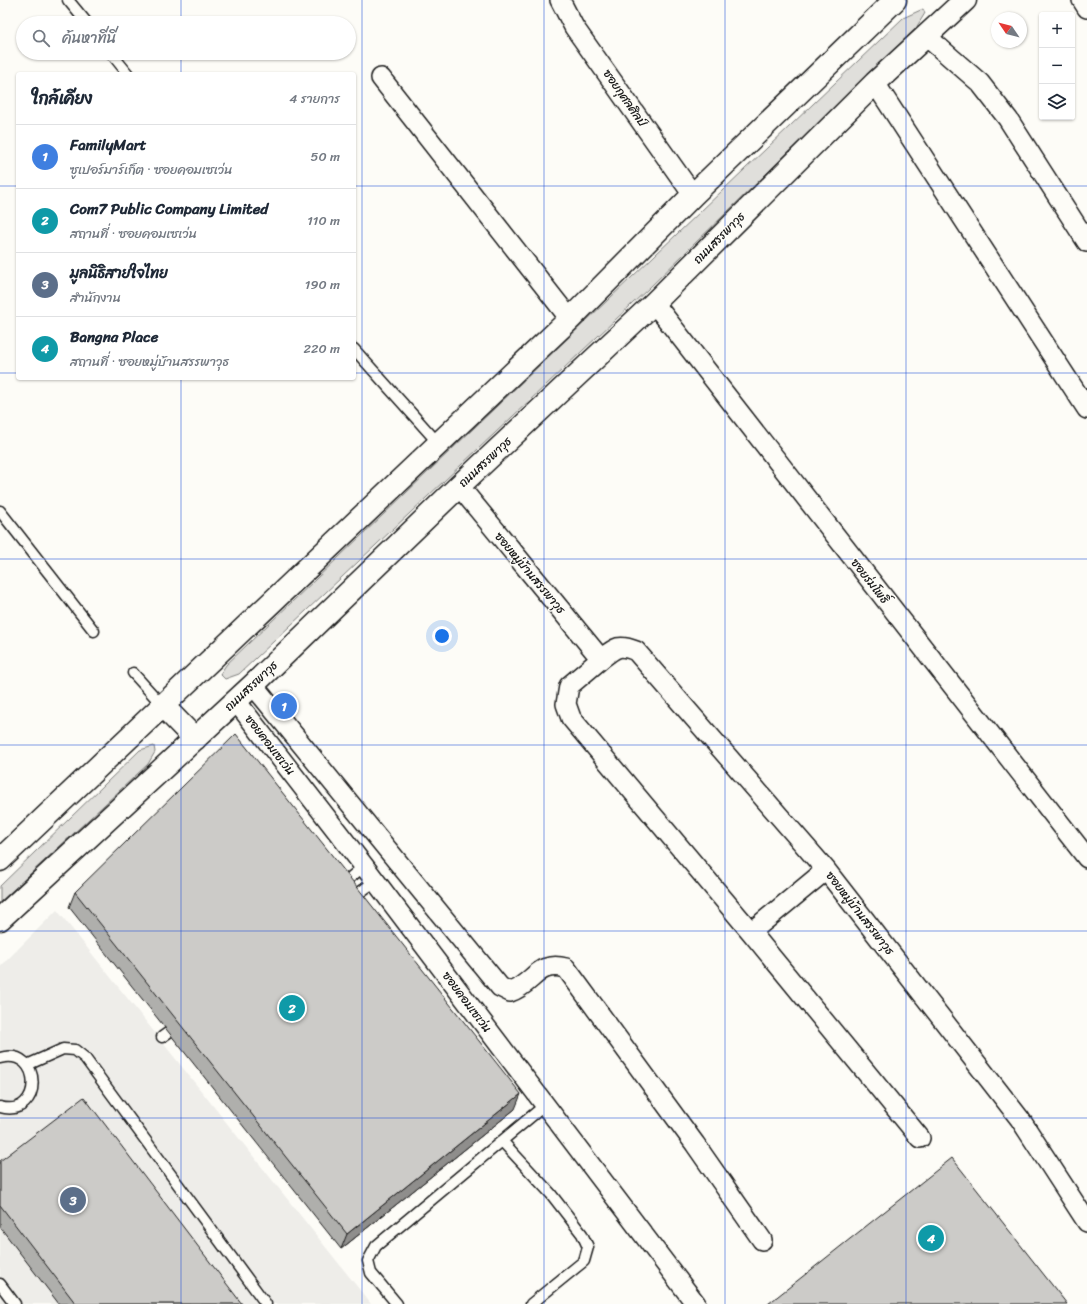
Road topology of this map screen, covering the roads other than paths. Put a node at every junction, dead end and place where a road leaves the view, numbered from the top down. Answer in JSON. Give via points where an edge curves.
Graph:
{"nodes":[{"id":1,"x":68,"y":0,"type":"edge"},
{"id":2,"x":560,"y":0,"type":"edge"},
{"id":3,"x":895,"y":0,"type":"edge"},
{"id":4,"x":965,"y":0,"type":"edge"},
{"id":5,"x":1082,"y":0,"type":"edge"},
{"id":6,"x":1087,"y":8,"type":"edge"},
{"id":7,"x":81,"y":16,"type":"edge"},
{"id":8,"x":926,"y":36,"type":"junction"},
{"id":9,"x":117,"y":60,"type":"edge"},
{"id":10,"x":126,"y":72,"type":"edge"},
{"id":11,"x":381,"y":78,"type":"dead end"},
{"id":12,"x":875,"y":84,"type":"junction"},
{"id":13,"x":693,"y":195,"type":"junction"},
{"id":14,"x":1087,"y":242,"type":"edge"},
{"id":15,"x":654,"y":303,"type":"junction"},
{"id":16,"x":570,"y":319,"type":"junction"},
{"id":17,"x":356,"y":351,"type":"edge"},
{"id":18,"x":1087,"y":409,"type":"edge"},
{"id":19,"x":439,"y":444,"type":"junction"},
{"id":20,"x":459,"y":486,"type":"junction"},
{"id":21,"x":0,"y":511,"type":"edge"},
{"id":22,"x":94,"y":631,"type":"dead end"},
{"id":23,"x":601,"y":659,"type":"junction"},
{"id":24,"x":133,"y":673,"type":"dead end"},
{"id":25,"x":253,"y":685,"type":"junction"},
{"id":26,"x":236,"y":701,"type":"junction"},
{"id":27,"x":162,"y":705,"type":"junction"},
{"id":28,"x":194,"y":739,"type":"junction"},
{"id":29,"x":1087,"y":858,"type":"edge"},
{"id":30,"x":0,"y":860,"type":"edge"},
{"id":31,"x":826,"y":870,"type":"junction"},
{"id":32,"x":369,"y":873,"type":"junction"},
{"id":33,"x":330,"y":895,"type":"edge"},
{"id":34,"x":340,"y":909,"type":"edge"},
{"id":35,"x":0,"y":919,"type":"edge"},
{"id":36,"x":751,"y":932,"type":"junction"},
{"id":37,"x":187,"y":1018,"type":"edge"},
{"id":38,"x":162,"y":1037,"type":"dead end"},
{"id":39,"x":0,"y":1058,"type":"edge"},
{"id":40,"x":27,"y":1065,"type":"junction"},
{"id":41,"x":545,"y":1105,"type":"junction"},
{"id":42,"x":0,"y":1107,"type":"edge"},
{"id":43,"x":920,"y":1138,"type":"dead end"},
{"id":44,"x":502,"y":1141,"type":"junction"},
{"id":45,"x":1087,"y":1222,"type":"edge"},
{"id":46,"x":762,"y":1240,"type":"dead end"},
{"id":47,"x":0,"y":1284,"type":"edge"},
{"id":48,"x":15,"y":1304,"type":"edge"},
{"id":49,"x":266,"y":1304,"type":"edge"},
{"id":50,"x":397,"y":1304,"type":"edge"},
{"id":51,"x":531,"y":1304,"type":"edge"},
{"id":52,"x":696,"y":1304,"type":"edge"}],
"edges":[{"from":1,"to":7,"type":"lane"},
{"from":2,"to":13,"type":"street","name":"ซอยกุศลศิลป์","via":[[574,27]]},
{"from":3,"to":13,"type":"main road"},
{"from":4,"to":8,"type":"main road","name":"ถนนสรรพาวุธ"},
{"from":5,"to":6,"type":"street"},
{"from":8,"to":12,"type":"main road","name":"ถนนสรรพาวุธ"},
{"from":8,"to":14,"type":"street","via":[[980,83],[1008,119]]},
{"from":9,"to":10,"type":"lane"},
{"from":11,"to":16,"type":"street"},
{"from":12,"to":15,"type":"main road","name":"ถนนสรรพาวุธ"},
{"from":12,"to":18,"type":"street"},
{"from":13,"to":16,"type":"main road"},
{"from":15,"to":20,"type":"main road","name":"ถนนสรรพาวุธ"},
{"from":15,"to":29,"type":"street","name":"ซอยร่มโพธิ์"},
{"from":16,"to":19,"type":"main road"},
{"from":17,"to":19,"type":"lane"},
{"from":19,"to":27,"type":"main road"},
{"from":20,"to":23,"type":"street","name":"ซอยหมู่บ้านสรรพาวุธ"},
{"from":20,"to":25,"type":"main road","name":"ถนนสรรพาวุธ"},
{"from":21,"to":22,"type":"lane"},
{"from":23,"to":31,"type":"street","name":"ซอยหมู่บ้านสรรพาวุธ","via":[[612,650],[624,646],[636,651]]},
{"from":23,"to":36,"type":"street","name":"ซอยหมู่บ้านสรรพาวุธ","via":[[568,686],[566,704],[571,718]]},
{"from":24,"to":27,"type":"lane"},
{"from":25,"to":26,"type":"main road","name":"ถนนสรรพาวุธ"},
{"from":25,"to":46,"type":"street","via":[[500,986],[510,992],[519,989],[546,966],[566,968]]},
{"from":26,"to":28,"type":"main road","name":"ถนนสรรพาวุธ"},
{"from":26,"to":32,"type":"street","name":"ซอยคอมเซเว่น"},
{"from":27,"to":28,"type":"main road"},
{"from":27,"to":30,"type":"main road"},
{"from":28,"to":35,"type":"main road","name":"ถนนสรรพาวุธ"},
{"from":31,"to":36,"type":"street"},
{"from":31,"to":45,"type":"street","name":"ซอยหมู่บ้านสรรพาวุธ","via":[[1020,1119]]},
{"from":32,"to":33,"type":"lane"},
{"from":32,"to":34,"type":"lane"},
{"from":32,"to":41,"type":"street","name":"ซอยคอมเซเว่น"},
{"from":36,"to":43,"type":"street","name":"ซอยหมู่บ้านสรรพาวุธ"},
{"from":37,"to":38,"type":"lane"},
{"from":39,"to":40,"type":"lane","via":[[11,1057]]},
{"from":40,"to":42,"type":"lane","via":[[34,1082],[28,1098],[22,1105],[14,1108]]},
{"from":40,"to":49,"type":"lane","via":[[63,1049],[75,1050],[85,1058]]},
{"from":41,"to":44,"type":"lane"},
{"from":41,"to":52,"type":"street","name":"ซอยคอมเซเว่น"},
{"from":44,"to":50,"type":"lane","via":[[376,1246],[368,1262],[371,1273]]},
{"from":44,"to":51,"type":"lane","via":[[551,1194],[582,1234],[588,1247],[584,1261]]},
{"from":47,"to":48,"type":"lane"}]}
